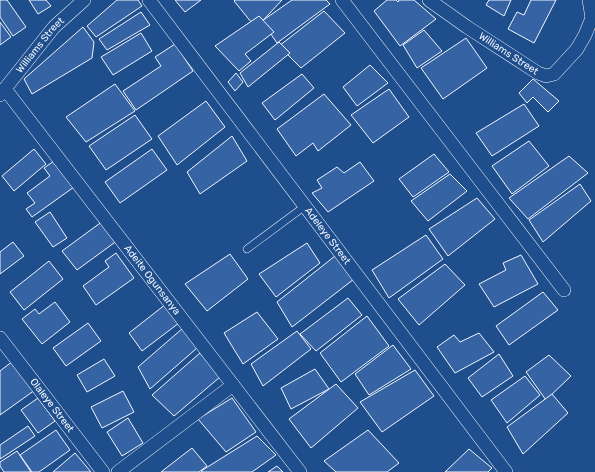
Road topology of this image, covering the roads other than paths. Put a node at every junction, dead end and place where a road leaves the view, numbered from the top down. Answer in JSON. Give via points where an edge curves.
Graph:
{"nodes":[{"id":1,"x":84,"y":0,"type":"edge"},
{"id":2,"x":150,"y":0,"type":"edge"},
{"id":3,"x":342,"y":0,"type":"edge"},
{"id":4,"x":429,"y":0,"type":"edge"},
{"id":5,"x":589,"y":0,"type":"edge"},
{"id":6,"x":593,"y":18,"type":"edge"},
{"id":7,"x":2,"y":92,"type":"edge"},
{"id":8,"x":305,"y":206,"type":"junction"},
{"id":9,"x":247,"y":249,"type":"dead end"},
{"id":10,"x":564,"y":290,"type":"dead end"},
{"id":11,"x":0,"y":338,"type":"edge"},
{"id":12,"x":233,"y":385,"type":"junction"},
{"id":13,"x":103,"y":472,"type":"edge"},
{"id":14,"x":118,"y":472,"type":"edge"},
{"id":15,"x":300,"y":472,"type":"edge"},
{"id":16,"x":506,"y":472,"type":"edge"}],
"edges":[{"from":1,"to":7,"type":"street","name":"Williams Street","via":[[54,27]]},
{"from":2,"to":8,"type":"street","name":"Adeleye Street"},
{"from":3,"to":10,"type":"street"},
{"from":4,"to":6,"type":"street","name":"Williams Street","via":[[538,74],[546,76],[554,74],[577,49]]},
{"from":5,"to":6,"type":"street"},
{"from":7,"to":12,"type":"street","name":"Adeite Ogunsanya"},
{"from":8,"to":9,"type":"lane"},
{"from":8,"to":16,"type":"street","name":"Adeleye Street"},
{"from":11,"to":13,"type":"street","name":"Olaleye Street"},
{"from":12,"to":14,"type":"street"},
{"from":12,"to":15,"type":"street","name":"Adeite Ogunsanya"}]}
